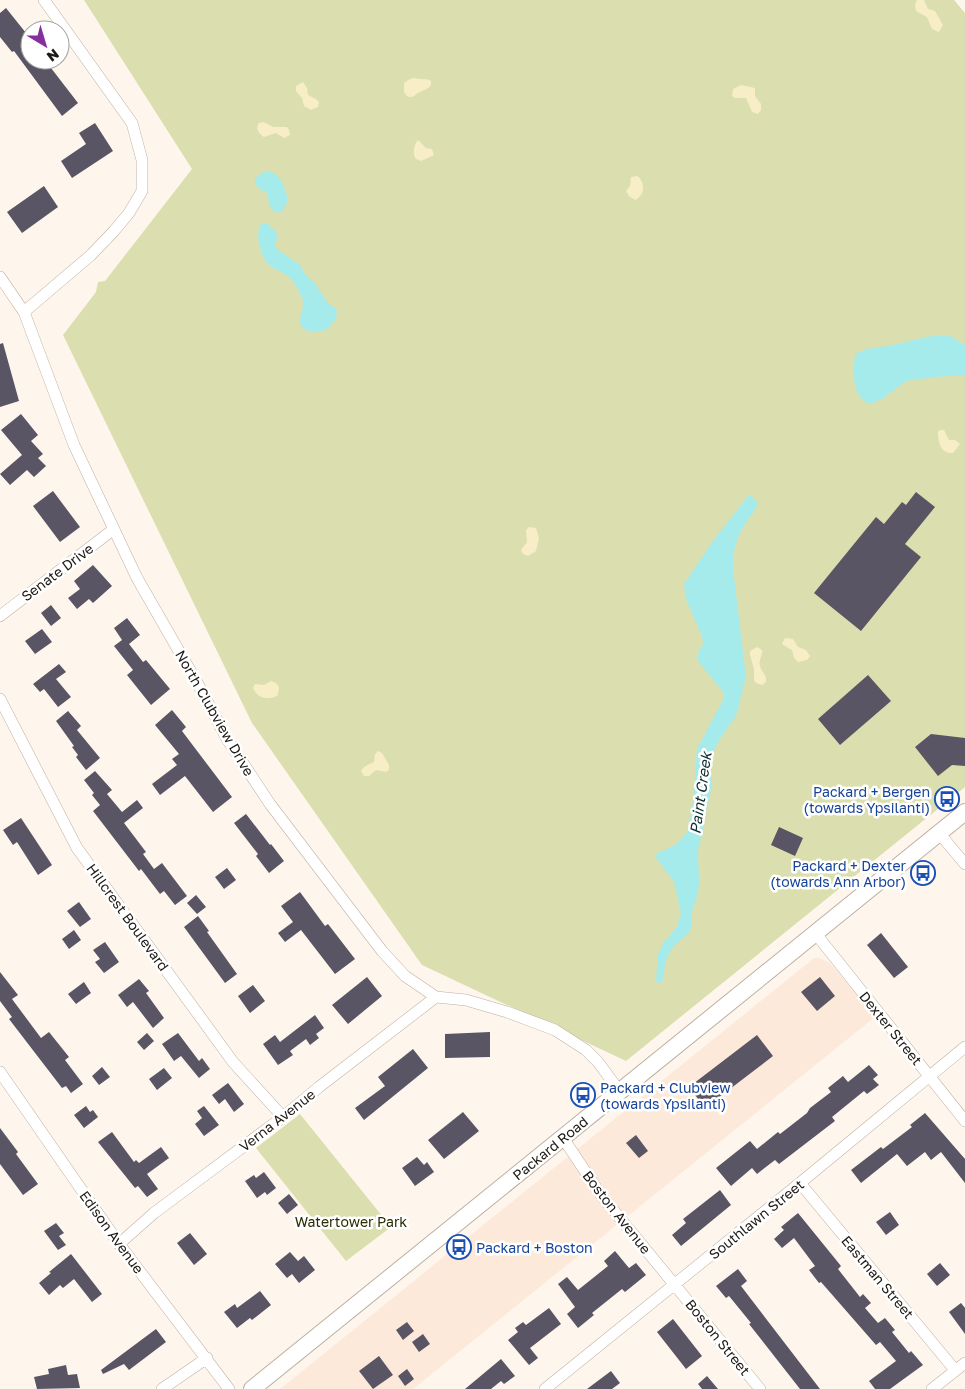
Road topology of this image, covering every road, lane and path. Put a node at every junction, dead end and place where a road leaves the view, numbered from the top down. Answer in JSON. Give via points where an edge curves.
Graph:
{"nodes":[{"id":1,"x":44,"y":0,"type":"edge"},
{"id":2,"x":0,"y":277,"type":"edge"},
{"id":3,"x":24,"y":312,"type":"junction"},
{"id":4,"x":114,"y":529,"type":"junction"},
{"id":5,"x":0,"y":616,"type":"edge"},
{"id":6,"x":0,"y":699,"type":"edge"},
{"id":7,"x":965,"y":812,"type":"edge"},
{"id":8,"x":939,"y":833,"type":"junction"},
{"id":9,"x":965,"y":864,"type":"edge"},
{"id":10,"x":816,"y":934,"type":"junction"},
{"id":11,"x":436,"y":997,"type":"junction"},
{"id":12,"x":965,"y":1047,"type":"edge"},
{"id":13,"x":0,"y":1072,"type":"edge"},
{"id":14,"x":930,"y":1076,"type":"junction"},
{"id":15,"x":620,"y":1092,"type":"junction"},
{"id":16,"x":283,"y":1117,"type":"junction"},
{"id":17,"x":965,"y":1121,"type":"edge"},
{"id":18,"x":563,"y":1138,"type":"junction"},
{"id":19,"x":800,"y":1183,"type":"junction"},
{"id":20,"x":119,"y":1244,"type":"junction"},
{"id":21,"x":675,"y":1285,"type":"junction"},
{"id":22,"x":206,"y":1358,"type":"junction"},
{"id":23,"x":965,"y":1362,"type":"edge"},
{"id":24,"x":955,"y":1370,"type":"junction"},
{"id":25,"x":263,"y":1386,"type":"edge"},
{"id":26,"x":549,"y":1388,"type":"edge"},
{"id":27,"x":162,"y":1389,"type":"edge"},
{"id":28,"x":229,"y":1389,"type":"edge"},
{"id":29,"x":760,"y":1389,"type":"edge"},
{"id":30,"x":932,"y":1389,"type":"edge"}],
"edges":[{"from":1,"to":3,"type":"street","via":[[132,123],[142,160],[142,190],[129,214],[91,255]]},
{"from":2,"to":3,"type":"street","name":"North Clubview Drive"},
{"from":3,"to":4,"type":"street","name":"North Clubview Drive","via":[[74,445]]},
{"from":4,"to":5,"type":"street","name":"Senate Drive"},
{"from":4,"to":11,"type":"street","name":"North Clubview Drive","via":[[137,578],[226,739],[270,804],[382,952],[405,976]]},
{"from":6,"to":16,"type":"street","name":"Hillcrest Boulevard","via":[[77,848],[233,1062]]},
{"from":7,"to":8,"type":"main road","name":"Packard Road"},
{"from":8,"to":9,"type":"street"},
{"from":8,"to":10,"type":"main road","name":"Packard Road"},
{"from":10,"to":14,"type":"street","name":"Dexter Street"},
{"from":10,"to":15,"type":"main road","name":"Packard Road"},
{"from":11,"to":15,"type":"street","name":"North Clubview Drive","via":[[466,1000],[555,1030],[586,1050]]},
{"from":11,"to":16,"type":"street","name":"Verna Avenue"},
{"from":12,"to":14,"type":"street","name":"Southlawn Street"},
{"from":13,"to":20,"type":"street","name":"Edison Avenue"},
{"from":14,"to":17,"type":"street","name":"Dexter Street"},
{"from":14,"to":19,"type":"street","name":"Southlawn Street"},
{"from":15,"to":18,"type":"main road","name":"Packard Road"},
{"from":16,"to":20,"type":"street","name":"Verna Avenue","via":[[154,1213]]},
{"from":18,"to":21,"type":"street","name":"Boston Avenue","via":[[602,1195]]},
{"from":18,"to":25,"type":"main road","name":"Packard Road"},
{"from":19,"to":21,"type":"street","name":"Southlawn Street"},
{"from":19,"to":24,"type":"street","name":"Eastman Street"},
{"from":20,"to":22,"type":"street","name":"Edison Avenue"},
{"from":21,"to":26,"type":"street","name":"Southlawn Street"},
{"from":21,"to":29,"type":"street","name":"Boston Street"},
{"from":22,"to":27,"type":"street"},
{"from":22,"to":28,"type":"street","name":"Edison Avenue"},
{"from":23,"to":24,"type":"street"},
{"from":24,"to":30,"type":"street"}]}
